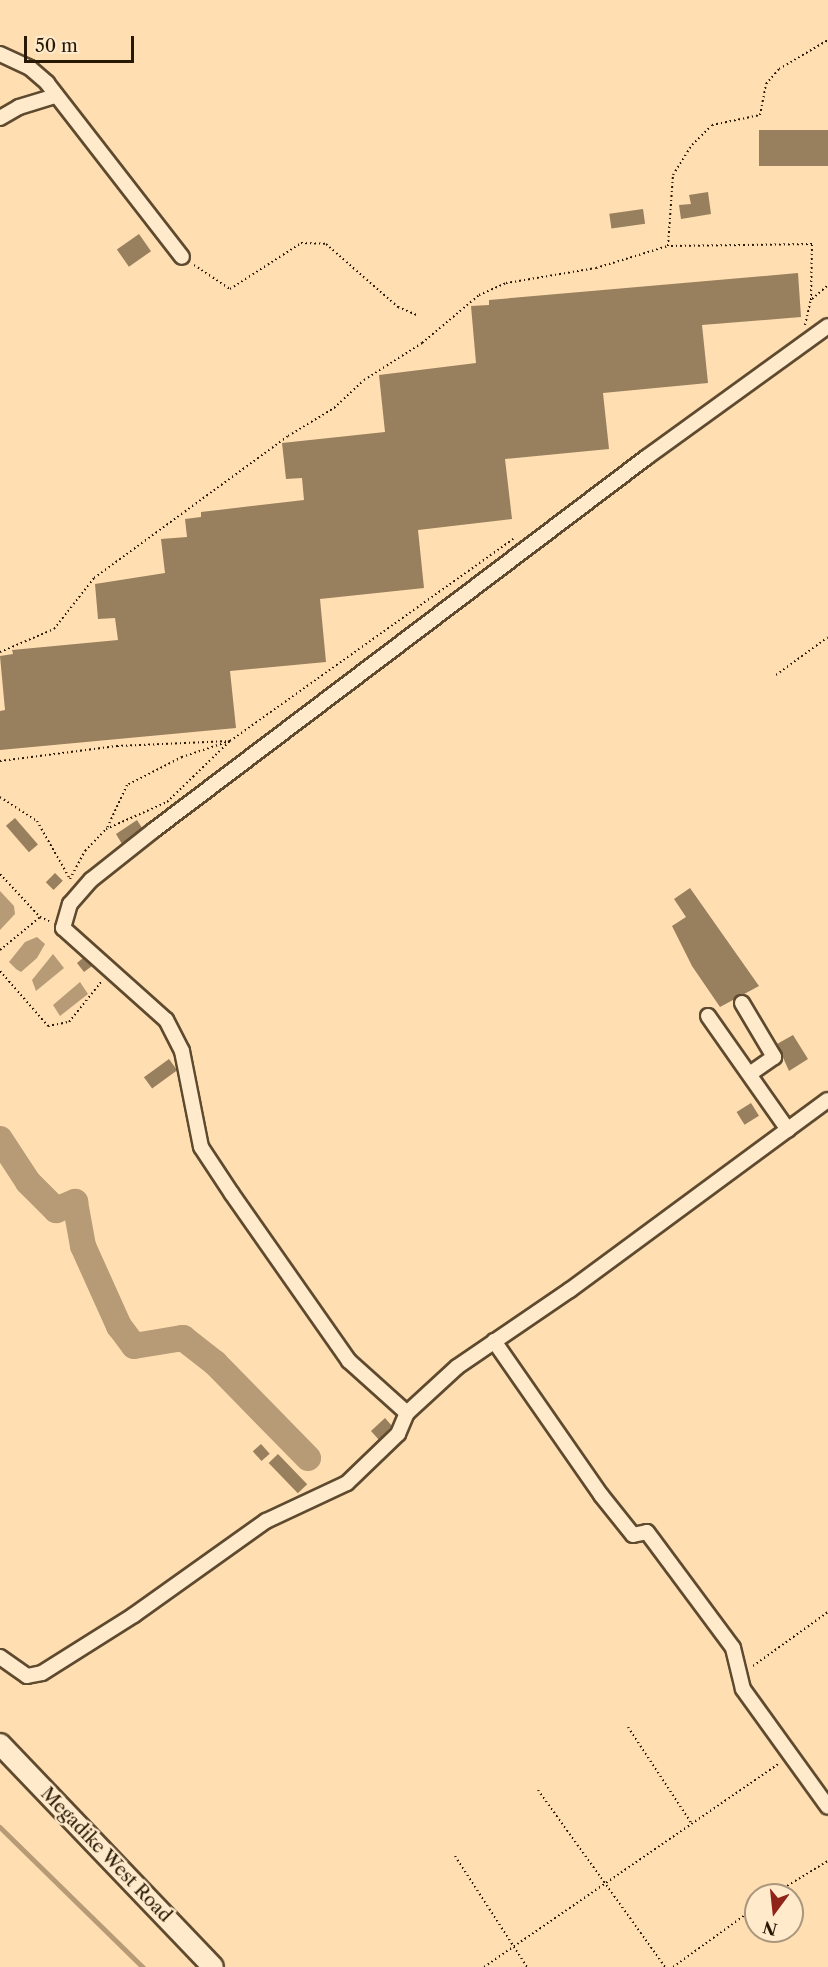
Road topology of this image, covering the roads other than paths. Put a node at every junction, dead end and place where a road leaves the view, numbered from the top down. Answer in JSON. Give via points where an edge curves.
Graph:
{"nodes":[{"id":1,"x":0,"y":54,"type":"edge"},
{"id":2,"x":56,"y":96,"type":"junction"},
{"id":3,"x":0,"y":118,"type":"edge"},
{"id":4,"x":182,"y":256,"type":"road end"},
{"id":5,"x":828,"y":326,"type":"edge"},
{"id":6,"x":741,"y":1004,"type":"dead end"},
{"id":7,"x":708,"y":1016,"type":"dead end"},
{"id":8,"x":751,"y":1073,"type":"junction"},
{"id":9,"x":828,"y":1100,"type":"edge"},
{"id":10,"x":788,"y":1130,"type":"junction"},
{"id":11,"x":494,"y":1341,"type":"junction"},
{"id":12,"x":407,"y":1413,"type":"junction"},
{"id":13,"x":0,"y":1657,"type":"edge"},
{"id":14,"x":0,"y":1744,"type":"edge"},
{"id":15,"x":828,"y":1807,"type":"edge"},
{"id":16,"x":213,"y":1967,"type":"edge"}],
"edges":[{"from":1,"to":2,"type":"street","via":[[30,68]]},
{"from":2,"to":3,"type":"street","via":[[19,107]]},
{"from":2,"to":4,"type":"street"},
{"from":5,"to":12,"type":"street","via":[[145,837],[78,894],[63,928],[166,1020],[182,1051],[201,1147],[349,1361]]},
{"from":6,"to":8,"type":"street","via":[[774,1057]]},
{"from":7,"to":8,"type":"street"},
{"from":8,"to":10,"type":"street"},
{"from":9,"to":10,"type":"street"},
{"from":10,"to":11,"type":"street"},
{"from":11,"to":12,"type":"street"},
{"from":11,"to":15,"type":"street","via":[[602,1495],[633,1534],[647,1532],[734,1648],[743,1689]]},
{"from":12,"to":13,"type":"street","via":[[398,1434],[347,1483],[266,1521],[61,1662],[27,1676]]},
{"from":14,"to":16,"type":"street","name":"Megadike West Road"}]}
